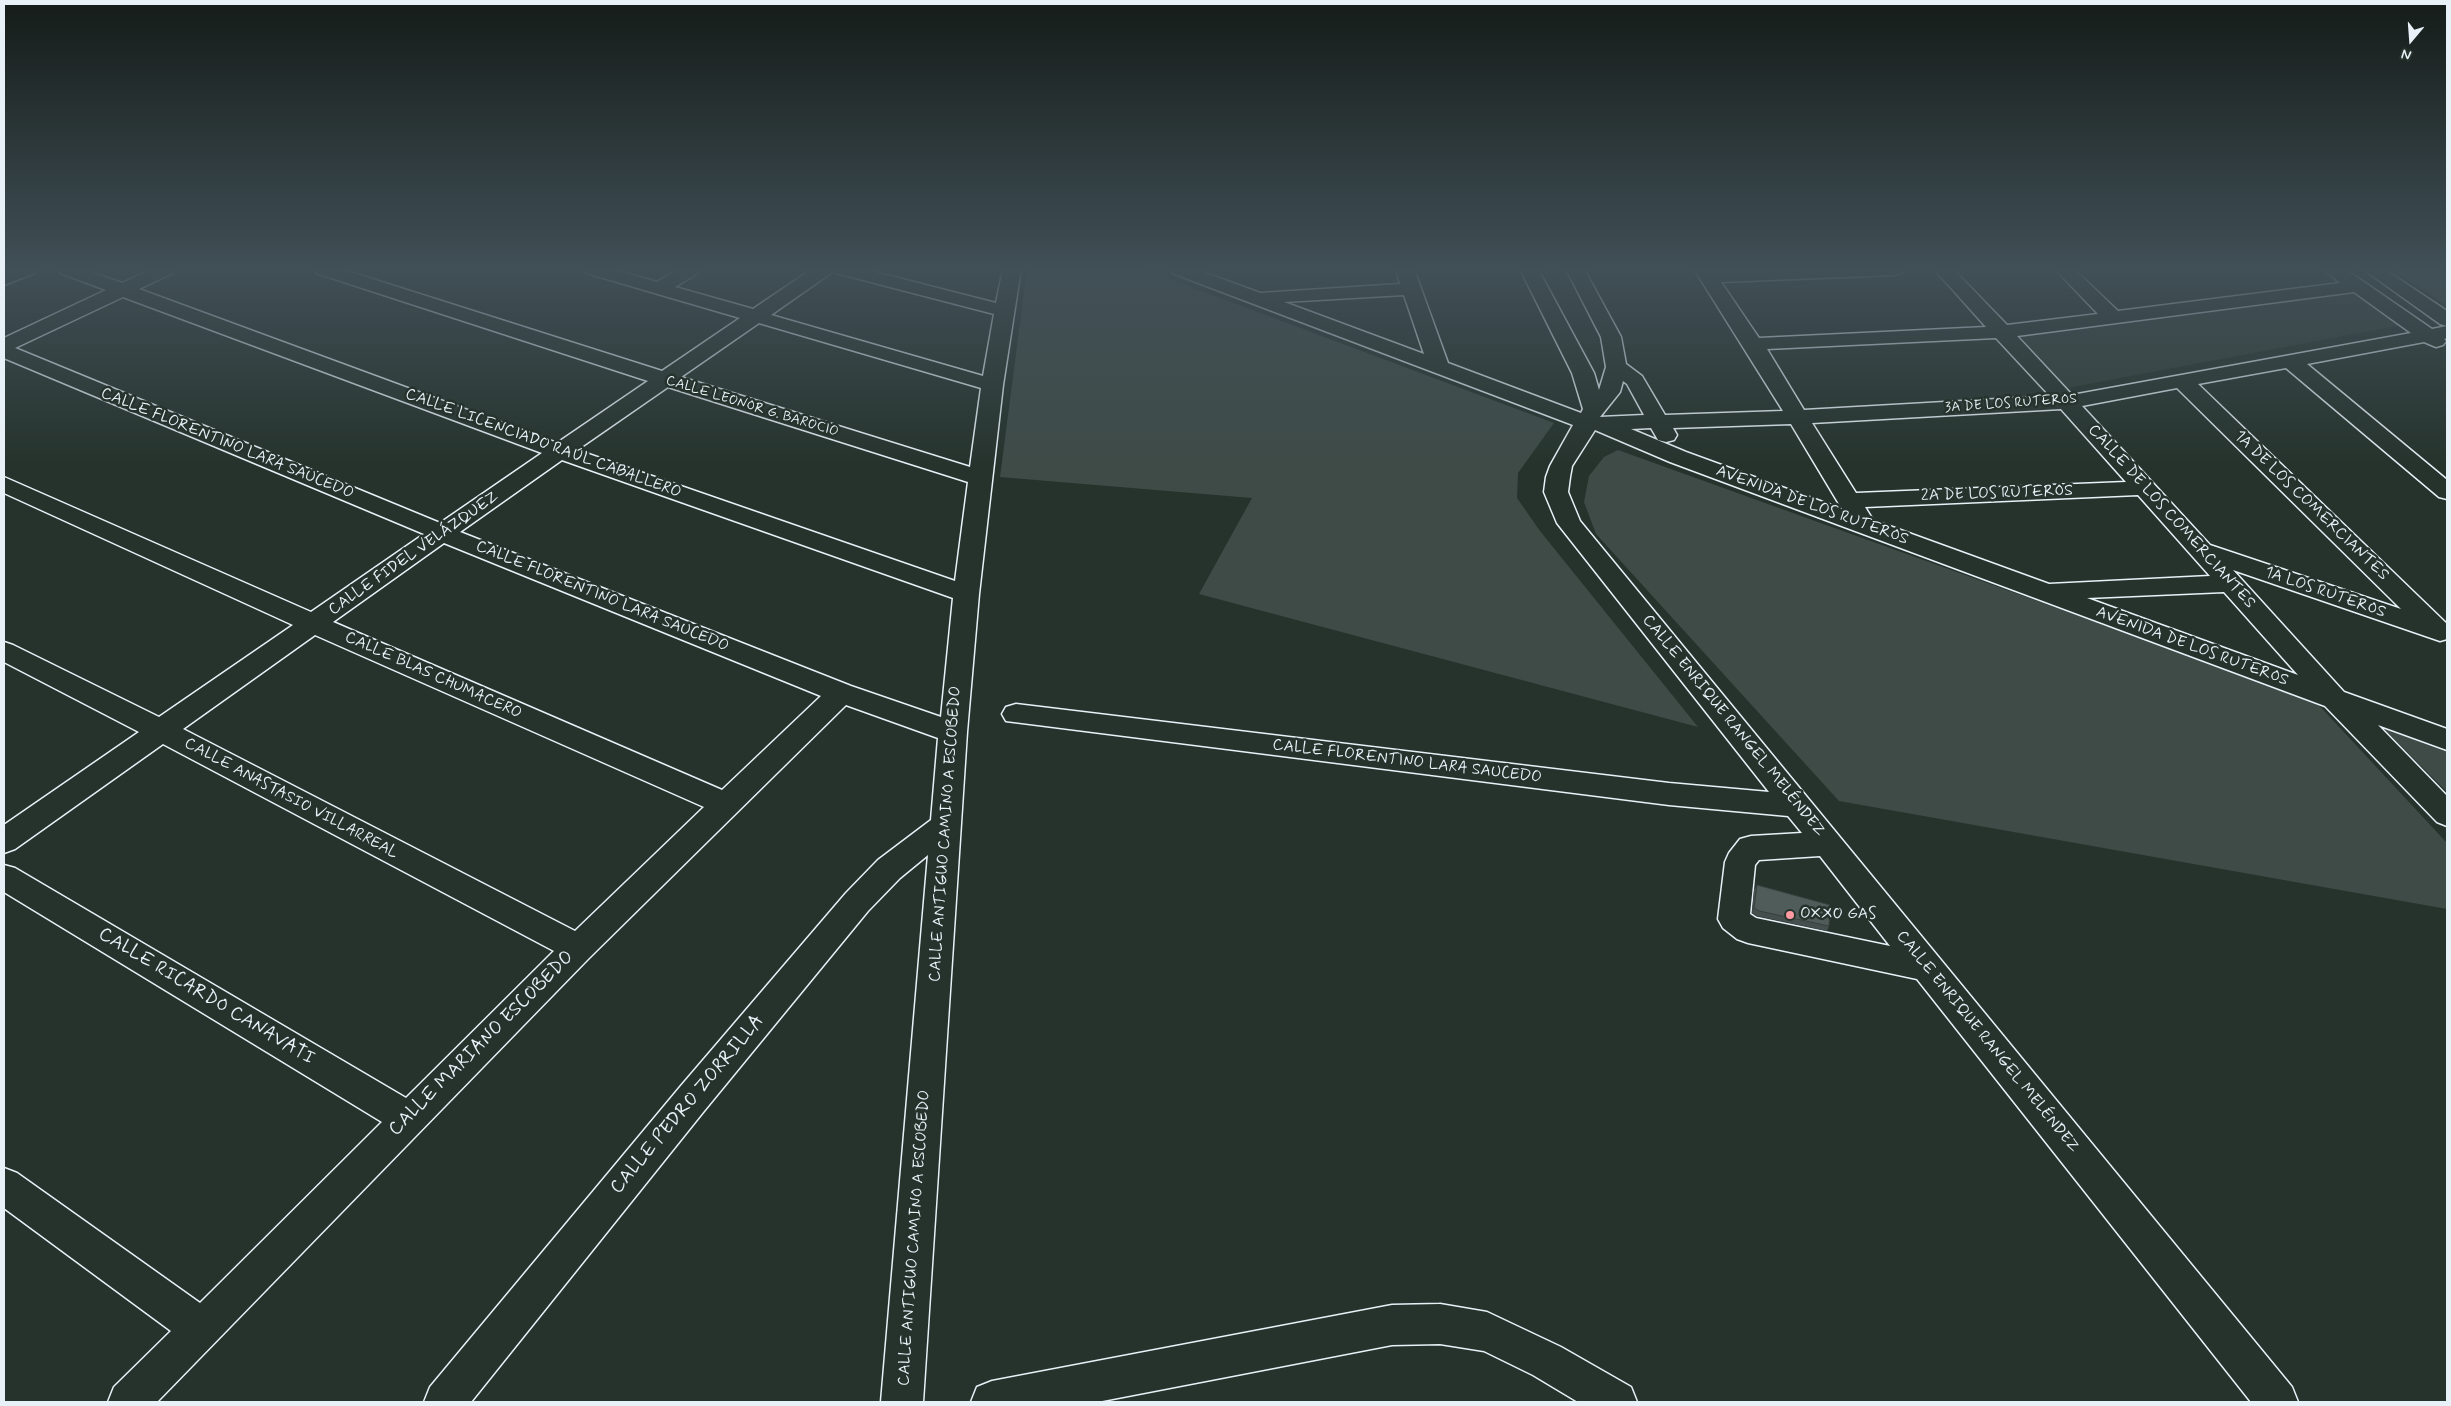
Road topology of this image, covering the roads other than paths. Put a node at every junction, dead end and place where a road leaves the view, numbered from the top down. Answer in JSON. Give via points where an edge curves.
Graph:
{"nodes":[{"id":1,"x":2438,"y":334,"type":"edge"},
{"id":2,"x":28,"y":335,"type":"edge"},
{"id":3,"x":242,"y":335,"type":"edge"},
{"id":4,"x":528,"y":335,"type":"edge"},
{"id":5,"x":730,"y":335,"type":"edge"},
{"id":6,"x":818,"y":335,"type":"edge"},
{"id":7,"x":1000,"y":335,"type":"edge"},
{"id":8,"x":1352,"y":335,"type":"edge"},
{"id":9,"x":1429,"y":335,"type":"edge"},
{"id":10,"x":1564,"y":335,"type":"edge"},
{"id":11,"x":1608,"y":335,"type":"edge"},
{"id":12,"x":1747,"y":335,"type":"edge"},
{"id":13,"x":1948,"y":335,"type":"edge"},
{"id":14,"x":2004,"y":335,"type":"edge"},
{"id":15,"x":2435,"y":335,"type":"edge"},
{"id":16,"x":1753,"y":344,"type":"junction"},
{"id":17,"x":4,"y":346,"type":"edge"},
{"id":18,"x":1571,"y":348,"type":"junction"},
{"id":19,"x":2447,"y":349,"type":"edge"},
{"id":20,"x":4,"y":351,"type":"edge"},
{"id":21,"x":1615,"y":357,"type":"junction"},
{"id":22,"x":2292,"y":360,"type":"junction"},
{"id":23,"x":1440,"y":368,"type":"junction"},
{"id":24,"x":664,"y":379,"type":"junction"},
{"id":25,"x":2182,"y":381,"type":"junction"},
{"id":26,"x":992,"y":384,"type":"junction"},
{"id":27,"x":2067,"y":402,"type":"junction"},
{"id":28,"x":1797,"y":417,"type":"junction"},
{"id":29,"x":1593,"y":418,"type":"junction"},
{"id":30,"x":1660,"y":422,"type":"junction"},
{"id":31,"x":560,"y":452,"type":"junction"},
{"id":32,"x":1678,"y":457,"type":"junction"},
{"id":33,"x":981,"y":478,"type":"junction"},
{"id":34,"x":4,"y":484,"type":"edge"},
{"id":35,"x":2144,"y":488,"type":"junction"},
{"id":36,"x":2447,"y":492,"type":"edge"},
{"id":37,"x":1850,"y":500,"type":"junction"},
{"id":38,"x":1864,"y":525,"type":"junction"},
{"id":39,"x":442,"y":533,"type":"junction"},
{"id":40,"x":2202,"y":551,"type":"junction"},
{"id":41,"x":2231,"y":583,"type":"junction"},
{"id":42,"x":2044,"y":592,"type":"junction"},
{"id":43,"x":966,"y":594,"type":"junction"},
{"id":44,"x":314,"y":624,"type":"junction"},
{"id":45,"x":2444,"y":633,"type":"edge"},
{"id":46,"x":4,"y":651,"type":"edge"},
{"id":47,"x":840,"y":693,"type":"junction"},
{"id":48,"x":2336,"y":700,"type":"junction"},
{"id":49,"x":1016,"y":714,"type":"dead end"},
{"id":50,"x":162,"y":731,"type":"junction"},
{"id":51,"x":953,"y":732,"type":"junction"},
{"id":52,"x":2447,"y":740,"type":"edge"},
{"id":53,"x":726,"y":804,"type":"junction"},
{"id":54,"x":1798,"y":806,"type":"junction"},
{"id":55,"x":2447,"y":814,"type":"edge"},
{"id":56,"x":947,"y":824,"type":"junction"},
{"id":57,"x":4,"y":841,"type":"edge"},
{"id":58,"x":1828,"y":844,"type":"junction"},
{"id":59,"x":4,"y":876,"type":"edge"},
{"id":60,"x":578,"y":948,"type":"junction"},
{"id":61,"x":1926,"y":967,"type":"junction"},
{"id":62,"x":408,"y":1118,"type":"junction"},
{"id":63,"x":4,"y":1186,"type":"edge"},
{"id":64,"x":201,"y":1328,"type":"junction"},
{"id":65,"x":129,"y":1402,"type":"edge"},
{"id":66,"x":445,"y":1402,"type":"edge"},
{"id":67,"x":902,"y":1402,"type":"edge"},
{"id":68,"x":992,"y":1402,"type":"edge"},
{"id":69,"x":1616,"y":1402,"type":"edge"},
{"id":70,"x":2277,"y":1402,"type":"edge"}],
"edges":[{"from":1,"to":19,"type":"street"},
{"from":2,"to":17,"type":"street"},
{"from":3,"to":31,"type":"street","name":"CALLE LICENCIADO RAÚL CABALLERO"},
{"from":4,"to":24,"type":"street","name":"CALLE LEONOR G. BAROCIO"},
{"from":5,"to":24,"type":"street","name":"CALLE FIDEL VELÁZQUEZ"},
{"from":6,"to":26,"type":"street"},
{"from":7,"to":26,"type":"street","name":"CALLE ANTIGUO CAMINO A ESCOBEDO"},
{"from":8,"to":23,"type":"street","name":"AVENIDA DE LOS RUTEROS"},
{"from":9,"to":23,"type":"street"},
{"from":10,"to":18,"type":"street"},
{"from":11,"to":21,"type":"street"},
{"from":12,"to":16,"type":"street"},
{"from":13,"to":16,"type":"street"},
{"from":14,"to":27,"type":"street","name":"CALLE DE LOS COMERCIANTES"},
{"from":15,"to":22,"type":"street","name":"3A DE LOS RUTEROS"},
{"from":16,"to":28,"type":"street"},
{"from":18,"to":21,"type":"street","via":[[1606,352]]},
{"from":18,"to":29,"type":"street","via":[[1583,373]]},
{"from":20,"to":39,"type":"street","name":"CALLE FLORENTINO LARA SAUCEDO"},
{"from":21,"to":29,"type":"street","name":"CALLE ENRIQUE RANGEL MELÉNDEZ","via":[[1610,392]]},
{"from":21,"to":30,"type":"street","via":[[1635,380]]},
{"from":22,"to":25,"type":"street","name":"3A DE LOS RUTEROS"},
{"from":22,"to":36,"type":"street"},
{"from":23,"to":29,"type":"street","name":"AVENIDA DE LOS RUTEROS"},
{"from":24,"to":31,"type":"street","name":"CALLE FIDEL VELÁZQUEZ"},
{"from":24,"to":33,"type":"street","name":"CALLE LEONOR G. BAROCIO"},
{"from":25,"to":27,"type":"street","name":"3A DE LOS RUTEROS"},
{"from":25,"to":45,"type":"street","name":"1A DE LOS COMERCIANTES"},
{"from":26,"to":33,"type":"street","name":"CALLE ANTIGUO CAMINO A ESCOBEDO"},
{"from":27,"to":28,"type":"street","name":"3A DE LOS RUTEROS"},
{"from":27,"to":35,"type":"street","name":"CALLE DE LOS COMERCIANTES"},
{"from":28,"to":30,"type":"street","name":"3A DE LOS RUTEROS"},
{"from":28,"to":37,"type":"street"},
{"from":29,"to":30,"type":"street","name":"3A DE LOS RUTEROS"},
{"from":29,"to":32,"type":"street","name":"AVENIDA DE LOS RUTEROS"},
{"from":29,"to":54,"type":"street","name":"CALLE ENRIQUE RANGEL MELÉNDEZ","via":[[1558,477],[1556,492],[1569,523]]},
{"from":30,"to":32,"type":"street"},
{"from":31,"to":39,"type":"street","name":"CALLE FIDEL VELÁZQUEZ"},
{"from":31,"to":43,"type":"street","name":"CALLE LICENCIADO RAÚL CABALLERO"},
{"from":32,"to":38,"type":"street","name":"AVENIDA DE LOS RUTEROS"},
{"from":33,"to":43,"type":"street","name":"CALLE ANTIGUO CAMINO A ESCOBEDO"},
{"from":34,"to":44,"type":"street","name":"CALLE BLAS CHUMACERO"},
{"from":35,"to":37,"type":"street","name":"2A DE LOS RUTEROS"},
{"from":35,"to":40,"type":"street","name":"CALLE DE LOS COMERCIANTES"},
{"from":37,"to":38,"type":"street"},
{"from":38,"to":42,"type":"street","name":"AVENIDA DE LOS RUTEROS"},
{"from":39,"to":44,"type":"street","name":"CALLE FIDEL VELÁZQUEZ"},
{"from":39,"to":47,"type":"street","name":"CALLE FLORENTINO LARA SAUCEDO"},
{"from":40,"to":41,"type":"street","name":"CALLE DE LOS COMERCIANTES"},
{"from":40,"to":45,"type":"street","name":"1A LOS RUTEROS"},
{"from":41,"to":42,"type":"street"},
{"from":41,"to":48,"type":"street","name":"CALLE DE LOS COMERCIANTES"},
{"from":42,"to":48,"type":"street","name":"AVENIDA DE LOS RUTEROS"},
{"from":43,"to":51,"type":"street","name":"CALLE ANTIGUO CAMINO A ESCOBEDO"},
{"from":44,"to":50,"type":"street","name":"CALLE FIDEL VELÁZQUEZ"},
{"from":44,"to":53,"type":"street","name":"CALLE BLAS CHUMACERO"},
{"from":46,"to":50,"type":"street","name":"CALLE ANASTASIO VILLARREAL"},
{"from":47,"to":51,"type":"street","name":"CALLE FLORENTINO LARA SAUCEDO"},
{"from":47,"to":53,"type":"street","name":"CALLE MARIANO ESCOBEDO"},
{"from":48,"to":52,"type":"street","name":"AVENIDA DE LOS RUTEROS"},
{"from":48,"to":55,"type":"street","name":"CALLE DE LOS COMERCIANTES"},
{"from":49,"to":54,"type":"street","name":"CALLE FLORENTINO LARA SAUCEDO","via":[[1659,793]]},
{"from":50,"to":57,"type":"street","name":"CALLE FIDEL VELÁZQUEZ"},
{"from":50,"to":60,"type":"street","name":"CALLE ANASTASIO VILLARREAL"},
{"from":51,"to":56,"type":"street","name":"CALLE ANTIGUO CAMINO A ESCOBEDO"},
{"from":53,"to":60,"type":"street","name":"CALLE MARIANO ESCOBEDO"},
{"from":54,"to":58,"type":"street","name":"CALLE ENRIQUE RANGEL MELÉNDEZ"},
{"from":56,"to":66,"type":"street","name":"CALLE PEDRO ZORRILLA","via":[[889,869],[857,902]]},
{"from":56,"to":67,"type":"street","name":"CALLE ANTIGUO CAMINO A ESCOBEDO"},
{"from":58,"to":61,"type":"street","name":"CALLE ENRIQUE RANGEL MELÉNDEZ"},
{"from":58,"to":61,"type":"street","via":[[1751,848],[1740,862],[1734,919],[1748,930]]},
{"from":59,"to":62,"type":"street","name":"CALLE RICARDO CANAVATI"},
{"from":60,"to":62,"type":"street","name":"CALLE MARIANO ESCOBEDO"},
{"from":61,"to":70,"type":"street","name":"CALLE ENRIQUE RANGEL MELÉNDEZ"},
{"from":62,"to":64,"type":"street","name":"CALLE MARIANO ESCOBEDO"},
{"from":63,"to":64,"type":"street"},
{"from":64,"to":65,"type":"street","name":"CALLE MARIANO ESCOBEDO"},
{"from":68,"to":69,"type":"street","via":[[1392,1325],[1440,1324],[1487,1332],[1547,1361]]}]}
